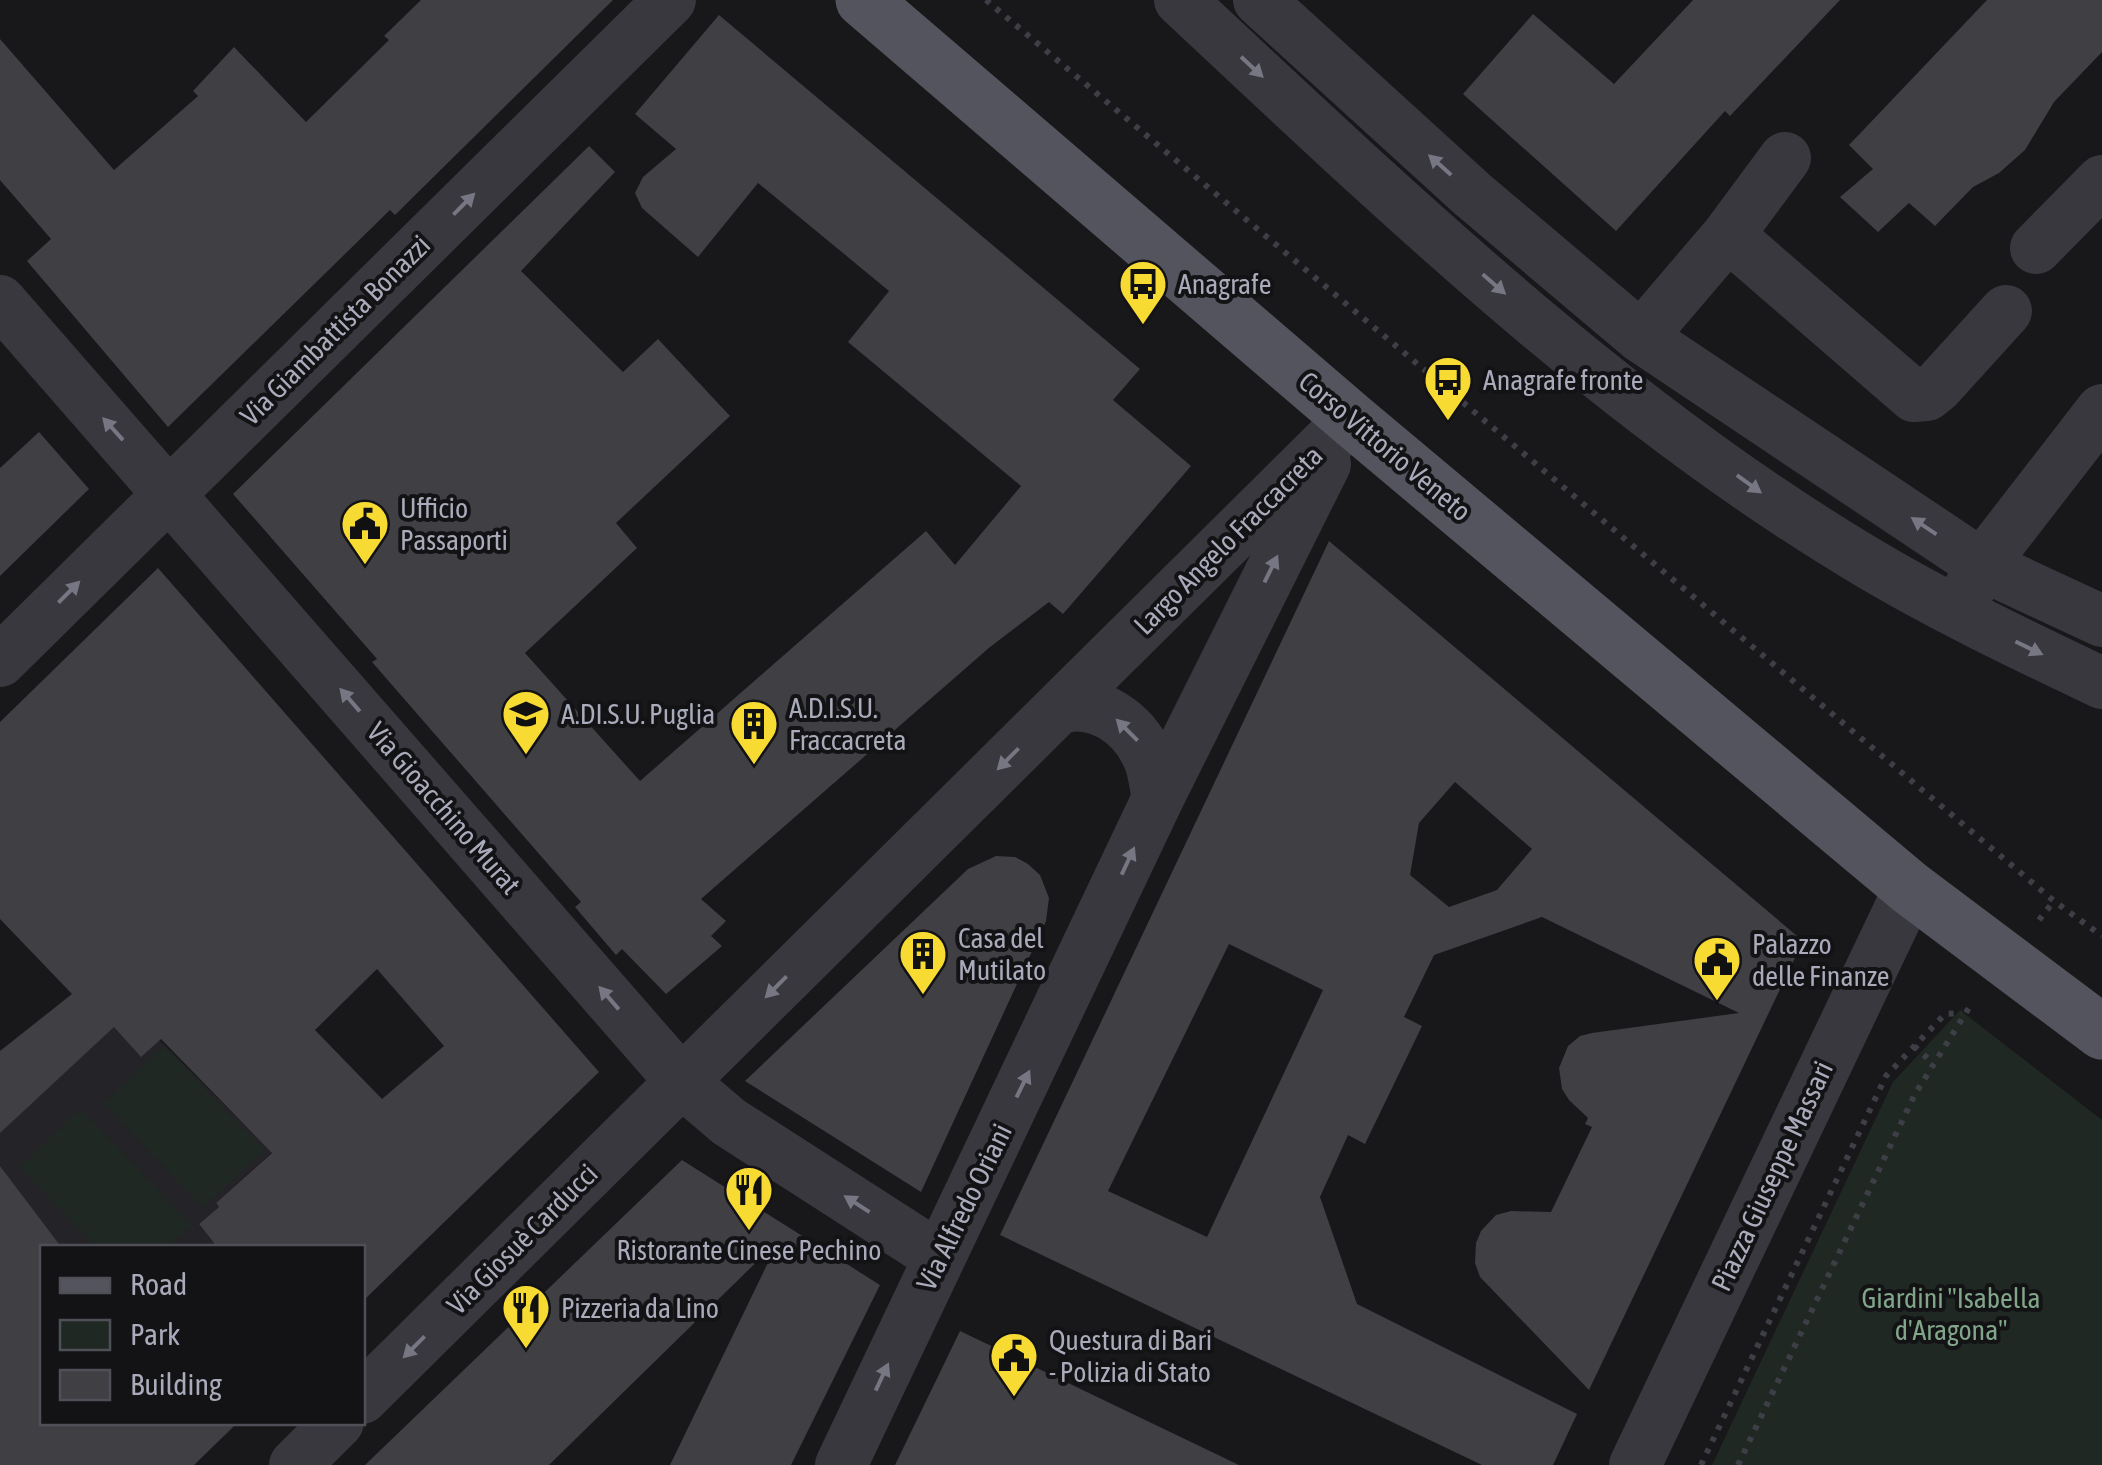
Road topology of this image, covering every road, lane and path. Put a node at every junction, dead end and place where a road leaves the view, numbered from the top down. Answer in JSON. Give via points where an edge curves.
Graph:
{"nodes":[{"id":1,"x":670,"y":0,"type":"edge"},
{"id":2,"x":863,"y":0,"type":"edge"},
{"id":3,"x":986,"y":0,"type":"edge"},
{"id":4,"x":1180,"y":0,"type":"edge"},
{"id":5,"x":1259,"y":0,"type":"edge"},
{"id":6,"x":1784,"y":158,"type":"dead end"},
{"id":7,"x":2102,"y":180,"type":"edge"},
{"id":8,"x":1728,"y":235,"type":"junction"},
{"id":9,"x":2036,"y":248,"type":"dead end"},
{"id":10,"x":0,"y":301,"type":"edge"},
{"id":11,"x":2006,"y":311,"type":"dead end"},
{"id":12,"x":1640,"y":338,"type":"junction"},
{"id":13,"x":2102,"y":410,"type":"edge"},
{"id":14,"x":1351,"y":419,"type":"junction"},
{"id":15,"x":170,"y":493,"type":"junction"},
{"id":16,"x":1982,"y":565,"type":"junction"},
{"id":17,"x":1956,"y":614,"type":"junction"},
{"id":18,"x":2102,"y":621,"type":"edge"},
{"id":19,"x":0,"y":661,"type":"edge"},
{"id":20,"x":2102,"y":684,"type":"edge"},
{"id":21,"x":1060,"y":708,"type":"junction"},
{"id":22,"x":1158,"y":798,"type":"junction"},
{"id":23,"x":1910,"y":888,"type":"junction"},
{"id":24,"x":2102,"y":936,"type":"edge"},
{"id":25,"x":1087,"y":949,"type":"joint"},
{"id":26,"x":2102,"y":1032,"type":"edge"},
{"id":27,"x":1914,"y":1046,"type":"junction"},
{"id":28,"x":1933,"y":1063,"type":"junction"},
{"id":29,"x":681,"y":1080,"type":"junction"},
{"id":30,"x":939,"y":1257,"type":"junction"},
{"id":31,"x":365,"y":1395,"type":"edge"},
{"id":32,"x":335,"y":1425,"type":"edge"},
{"id":33,"x":295,"y":1465,"type":"edge"},
{"id":34,"x":841,"y":1465,"type":"edge"},
{"id":35,"x":1635,"y":1465,"type":"edge"},
{"id":36,"x":1701,"y":1465,"type":"edge"},
{"id":37,"x":1738,"y":1465,"type":"edge"}],
"edges":[{"from":15,"to":1,"type":"street","name":"Via Giambattista Bonazzi","one_way":true},
{"from":2,"to":14,"type":"main road","name":"Corso Vittorio Veneto"},
{"from":3,"to":24,"type":"path"},
{"from":4,"to":17,"type":"street","one_way":true,"via":[[1594,368],[1764,495]]},
{"from":12,"to":5,"type":"street","one_way":true},
{"from":6,"to":8,"type":"street"},
{"from":7,"to":9,"type":"street"},
{"from":8,"to":11,"type":"street","via":[[1914,396],[1938,387]]},
{"from":8,"to":12,"type":"street"},
{"from":15,"to":10,"type":"street","name":"Via Gioacchino Murat","one_way":true},
{"from":16,"to":12,"type":"street","one_way":true},
{"from":13,"to":16,"type":"street"},
{"from":14,"to":21,"type":"street","name":"Largo Angelo Fraccacreta"},
{"from":22,"to":14,"type":"street","name":"Largo Angelo Fraccacreta","one_way":true},
{"from":14,"to":23,"type":"main road","name":"Corso Vittorio Veneto"},
{"from":19,"to":15,"type":"street","name":"Via Giambattista Bonazzi","one_way":true},
{"from":29,"to":15,"type":"street","name":"Via Gioacchino Murat","one_way":true},
{"from":16,"to":17,"type":"street"},
{"from":16,"to":18,"type":"street"},
{"from":17,"to":20,"type":"street","one_way":true},
{"from":22,"to":21,"type":"street","one_way":true,"via":[[1150,760],[1126,728],[1100,708],[1078,702]]},
{"from":21,"to":29,"type":"street","name":"Largo Angelo Fraccacreta","one_way":true},
{"from":25,"to":22,"type":"street","name":"Largo Angelo Fraccacreta","one_way":true},
{"from":23,"to":26,"type":"main road","name":"Corso Vittorio Veneto"},
{"from":23,"to":35,"type":"street","name":"Piazza Giuseppe Massari"},
{"from":30,"to":25,"type":"street","name":"Via Alfredo Oriani","one_way":true},
{"from":27,"to":28,"type":"path"},
{"from":27,"to":28,"type":"path","via":[[1946,1014],[1964,1013]]},
{"from":27,"to":36,"type":"path","via":[[1886,1076]]},
{"from":28,"to":37,"type":"path"},
{"from":30,"to":29,"type":"street","name":"Via Gioacchino Murat","one_way":true,"via":[[729,1122]]},
{"from":29,"to":31,"type":"street","name":"Via Giosuè Carducci","one_way":true},
{"from":34,"to":30,"type":"street","name":"Via Alfredo Oriani","one_way":true},
{"from":32,"to":33,"type":"street"}]}
